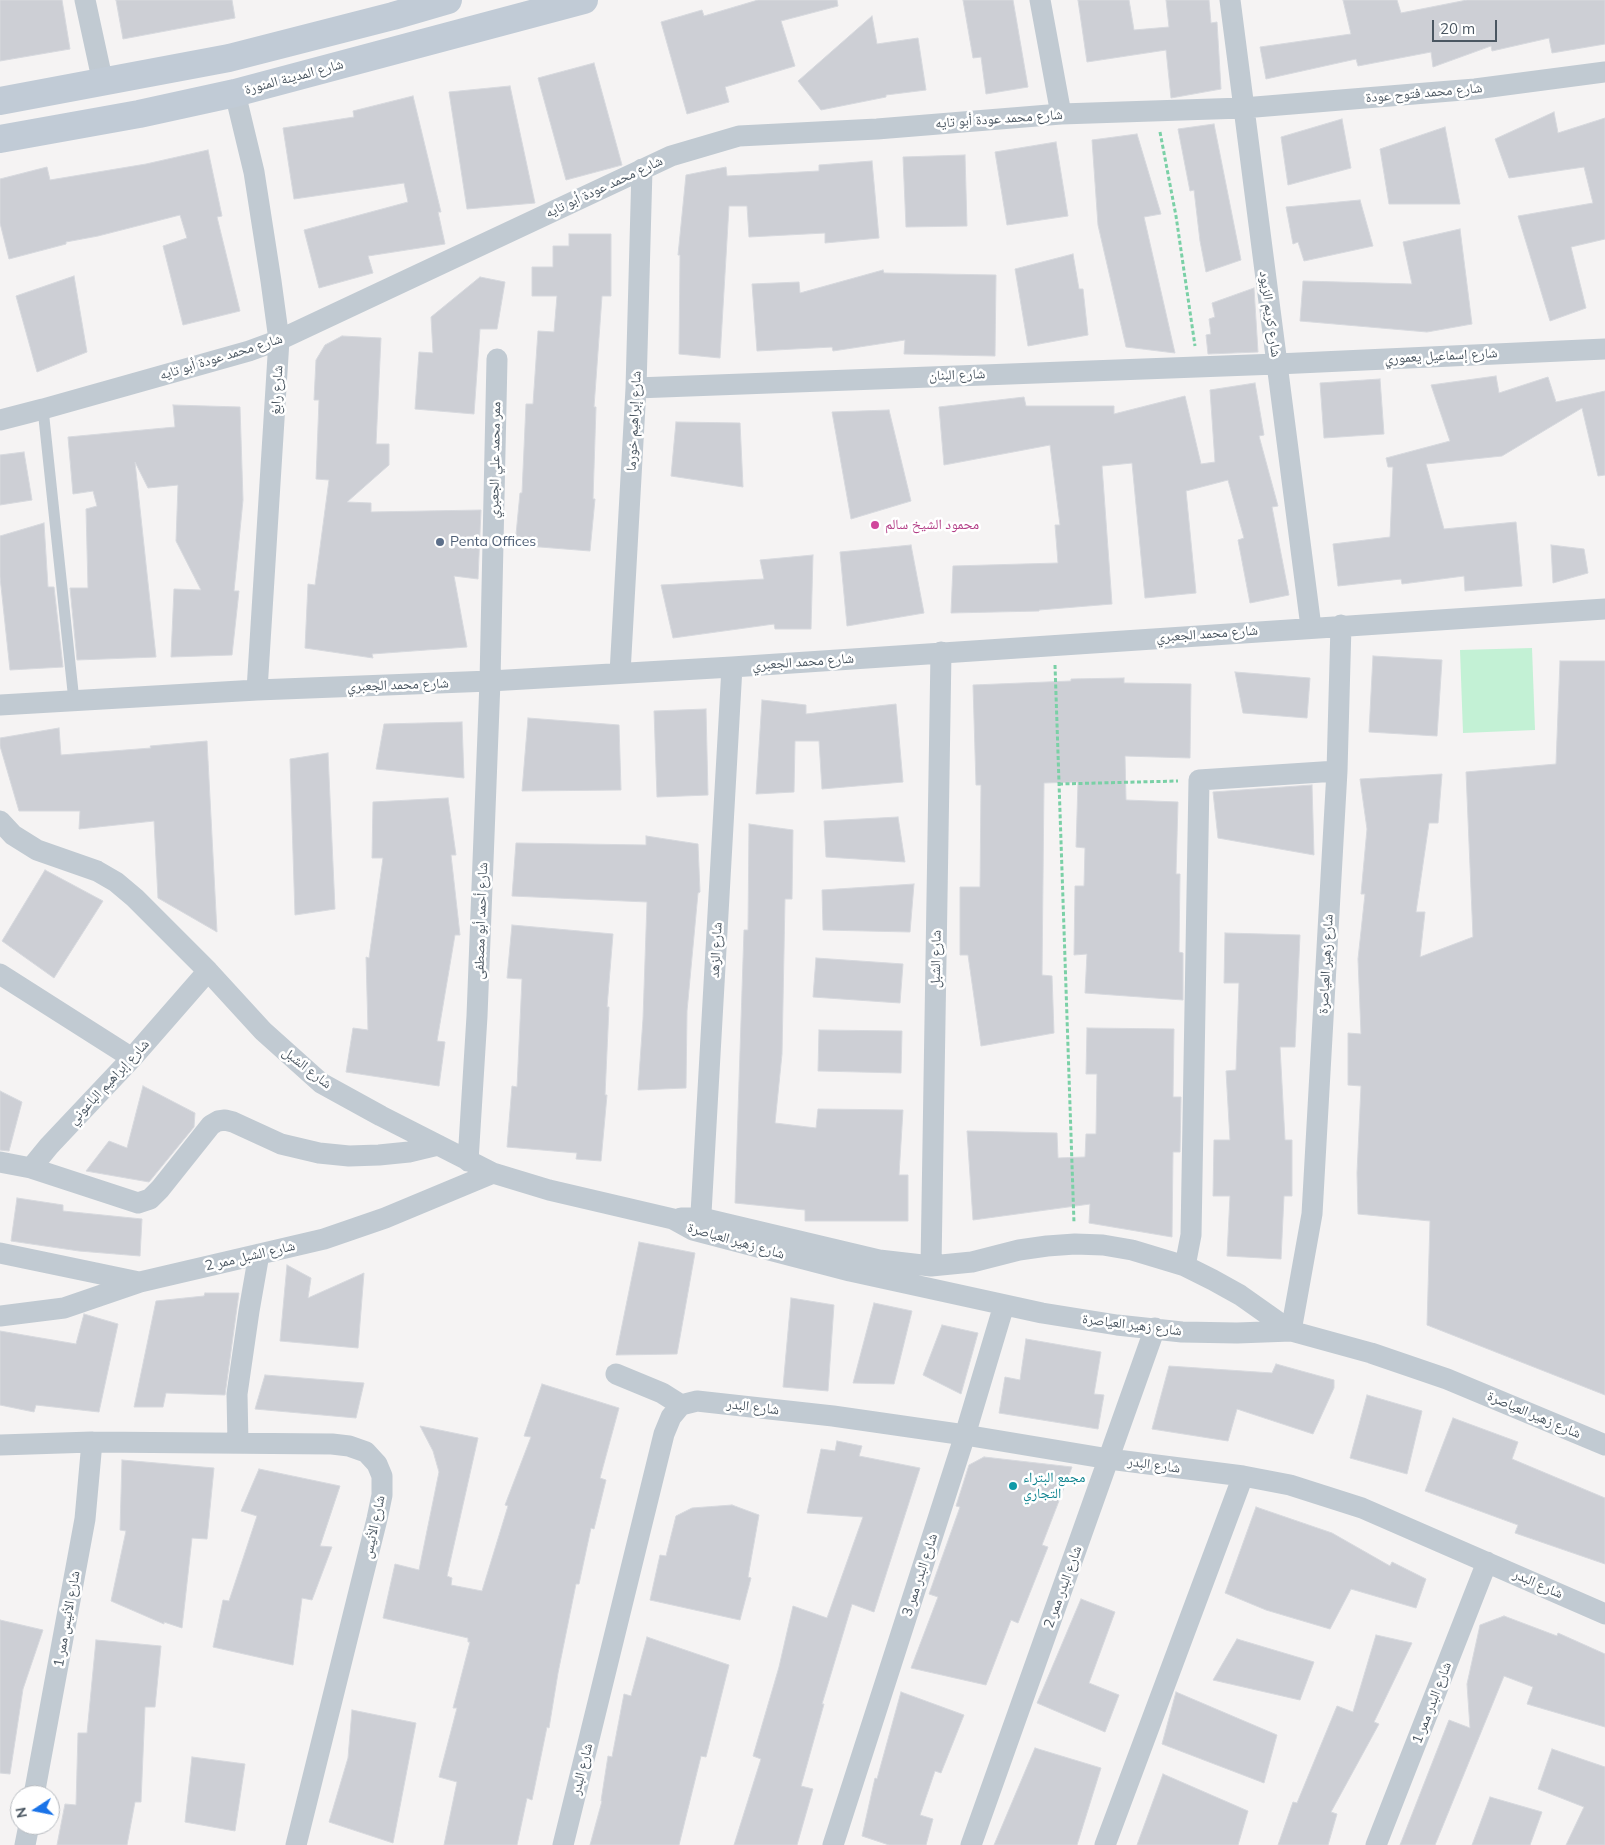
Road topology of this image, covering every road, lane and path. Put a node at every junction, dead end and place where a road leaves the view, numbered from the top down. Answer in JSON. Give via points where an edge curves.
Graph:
{"nodes":[{"id":1,"x":85,"y":0,"type":"edge"},
{"id":2,"x":448,"y":0,"type":"edge"},
{"id":3,"x":584,"y":0,"type":"edge"},
{"id":4,"x":1040,"y":0,"type":"edge"},
{"id":5,"x":1230,"y":0,"type":"edge"},
{"id":6,"x":396,"y":8,"type":"edge"},
{"id":7,"x":1605,"y":72,"type":"edge"},
{"id":8,"x":103,"y":83,"type":"junction"},
{"id":9,"x":236,"y":93,"type":"junction"},
{"id":10,"x":0,"y":101,"type":"edge"},
{"id":11,"x":1243,"y":108,"type":"junction"},
{"id":12,"x":1156,"y":112,"type":"junction"},
{"id":13,"x":1061,"y":114,"type":"junction"},
{"id":14,"x":0,"y":139,"type":"edge"},
{"id":15,"x":642,"y":170,"type":"junction"},
{"id":16,"x":279,"y":340,"type":"junction"},
{"id":17,"x":1605,"y":349,"type":"edge"},
{"id":18,"x":498,"y":359,"type":"dead end"},
{"id":19,"x":1277,"y":364,"type":"junction"},
{"id":20,"x":1198,"y":366,"type":"junction"},
{"id":21,"x":636,"y":388,"type":"junction"},
{"id":22,"x":43,"y":409,"type":"junction"},
{"id":23,"x":0,"y":420,"type":"edge"},
{"id":24,"x":1605,"y":608,"type":"edge"},
{"id":25,"x":1341,"y":625,"type":"junction"},
{"id":26,"x":1311,"y":627,"type":"junction"},
{"id":27,"x":1055,"y":644,"type":"junction"},
{"id":28,"x":941,"y":652,"type":"junction"},
{"id":29,"x":732,"y":667,"type":"junction"},
{"id":30,"x":620,"y":673,"type":"junction"},
{"id":31,"x":490,"y":682,"type":"junction"},
{"id":32,"x":257,"y":690,"type":"junction"},
{"id":33,"x":74,"y":701,"type":"junction"},
{"id":34,"x":0,"y":705,"type":"edge"},
{"id":35,"x":1337,"y":771,"type":"junction"},
{"id":36,"x":1199,"y":780,"type":"junction"},
{"id":37,"x":1059,"y":784,"type":"junction"},
{"id":38,"x":0,"y":822,"type":"edge"},
{"id":39,"x":208,"y":971,"type":"junction"},
{"id":40,"x":0,"y":974,"type":"edge"},
{"id":41,"x":132,"y":1058,"type":"junction"},
{"id":42,"x":438,"y":1145,"type":"junction"},
{"id":43,"x":468,"y":1161,"type":"junction"},
{"id":44,"x":0,"y":1162,"type":"edge"},
{"id":45,"x":31,"y":1168,"type":"junction"},
{"id":46,"x":493,"y":1173,"type":"junction"},
{"id":47,"x":673,"y":1219,"type":"joint"},
{"id":48,"x":701,"y":1225,"type":"junction"},
{"id":49,"x":1075,"y":1244,"type":"junction"},
{"id":50,"x":0,"y":1252,"type":"edge"},
{"id":51,"x":259,"y":1254,"type":"junction"},
{"id":52,"x":852,"y":1262,"type":"junction"},
{"id":53,"x":931,"y":1266,"type":"junction"},
{"id":54,"x":1185,"y":1266,"type":"junction"},
{"id":55,"x":140,"y":1282,"type":"junction"},
{"id":56,"x":1004,"y":1305,"type":"junction"},
{"id":57,"x":0,"y":1316,"type":"edge"},
{"id":58,"x":1155,"y":1328,"type":"junction"},
{"id":59,"x":1291,"y":1331,"type":"junction"},
{"id":60,"x":616,"y":1374,"type":"dead end"},
{"id":61,"x":681,"y":1405,"type":"junction"},
{"id":62,"x":965,"y":1435,"type":"junction"},
{"id":63,"x":92,"y":1442,"type":"junction"},
{"id":64,"x":238,"y":1443,"type":"junction"},
{"id":65,"x":0,"y":1445,"type":"edge"},
{"id":66,"x":1605,"y":1445,"type":"edge"},
{"id":67,"x":1109,"y":1458,"type":"junction"},
{"id":68,"x":1243,"y":1476,"type":"junction"},
{"id":69,"x":1487,"y":1562,"type":"junction"},
{"id":70,"x":1605,"y":1614,"type":"edge"},
{"id":71,"x":36,"y":1785,"type":"edge"},
{"id":72,"x":296,"y":1845,"type":"edge"},
{"id":73,"x":563,"y":1845,"type":"edge"},
{"id":74,"x":834,"y":1845,"type":"edge"},
{"id":75,"x":971,"y":1845,"type":"edge"},
{"id":76,"x":1105,"y":1845,"type":"edge"},
{"id":77,"x":1376,"y":1845,"type":"edge"}],
"edges":[{"from":1,"to":8,"type":"street"},
{"from":2,"to":6,"type":"main road"},
{"from":3,"to":9,"type":"main road","name":"شارع المدينة المنورة"},
{"from":4,"to":13,"type":"street"},
{"from":5,"to":11,"type":"street","name":"شارع كريم الزيود"},
{"from":6,"to":8,"type":"main road","via":[[229,58]]},
{"from":7,"to":11,"type":"street","name":"شارع محمد فتوح عودة","via":[[1475,89]]},
{"from":8,"to":10,"type":"main road"},
{"from":9,"to":14,"type":"main road","name":"شارع المدينة المنورة"},
{"from":9,"to":16,"type":"street","name":"شارع رابغ","via":[[254,172]]},
{"from":11,"to":12,"type":"street","name":"شارع محمد عودة أبو تايه"},
{"from":11,"to":19,"type":"street","name":"شارع كريم الزيود"},
{"from":12,"to":13,"type":"street","name":"شارع محمد عودة أبو تايه"},
{"from":12,"to":20,"type":"path","via":[[1176,216]]},
{"from":13,"to":15,"type":"street","name":"شارع محمد عودة أبو تايه","via":[[739,136],[671,156]]},
{"from":15,"to":16,"type":"street","name":"شارع محمد عودة أبو تايه"},
{"from":15,"to":21,"type":"street","name":"شارع إبراهيم خورما"},
{"from":16,"to":22,"type":"street","name":"شارع محمد عودة أبو تايه"},
{"from":16,"to":32,"type":"street","name":"شارع رابغ"},
{"from":17,"to":19,"type":"street","name":"شارع إسماعيل يعموري"},
{"from":18,"to":31,"type":"street","name":"ممر محمد علي الجعبري"},
{"from":19,"to":20,"type":"street","name":"شارع البنان"},
{"from":19,"to":26,"type":"street","name":"شارع كريم الزيود"},
{"from":20,"to":21,"type":"street","name":"شارع البنان"},
{"from":21,"to":30,"type":"street","name":"شارع إبراهيم خورما"},
{"from":22,"to":23,"type":"street","name":"شارع محمد عودة أبو تايه"},
{"from":22,"to":33,"type":"lane"},
{"from":24,"to":25,"type":"street","name":"شارع محمد الجعبري"},
{"from":25,"to":26,"type":"street","name":"شارع محمد الجعبري"},
{"from":25,"to":35,"type":"street","name":"شارع زهير العياصرة"},
{"from":26,"to":27,"type":"street","name":"شارع محمد الجعبري"},
{"from":27,"to":28,"type":"street","name":"شارع محمد الجعبري"},
{"from":27,"to":37,"type":"path"},
{"from":28,"to":29,"type":"street","name":"شارع محمد الجعبري"},
{"from":28,"to":53,"type":"street","name":"شارع الشبل"},
{"from":29,"to":30,"type":"street","name":"شارع محمد الجعبري"},
{"from":29,"to":48,"type":"street","name":"شارع الزهد"},
{"from":30,"to":31,"type":"street","name":"شارع محمد الجعبري"},
{"from":31,"to":32,"type":"street","name":"شارع محمد الجعبري"},
{"from":31,"to":43,"type":"street","name":"شارع أحمد أبو مصطفى"},
{"from":32,"to":33,"type":"street","name":"شارع محمد الجعبري"},
{"from":33,"to":34,"type":"street","name":"شارع محمد الجعبري"},
{"from":35,"to":36,"type":"street"},
{"from":35,"to":59,"type":"street","name":"شارع زهير العياصرة","via":[[1312,1214]]},
{"from":36,"to":37,"type":"path"},
{"from":36,"to":54,"type":"street","via":[[1191,1235]]},
{"from":37,"to":49,"type":"path"},
{"from":38,"to":39,"type":"street","name":"شارع الشبل","via":[[13,835],[37,850],[97,871],[116,882]]},
{"from":39,"to":41,"type":"street","name":"شارع إبراهيم الباعوني"},
{"from":39,"to":42,"type":"street","name":"شارع الشبل","via":[[263,1031],[321,1083]]},
{"from":40,"to":41,"type":"street"},
{"from":41,"to":45,"type":"street","name":"شارع إبراهيم الباعوني"},
{"from":42,"to":43,"type":"street","name":"شارع الشبل"},
{"from":42,"to":45,"type":"street","via":[[379,1155],[320,1153],[281,1144],[233,1122],[218,1121],[211,1125],[160,1189],[150,1199],[138,1203]]},
{"from":43,"to":46,"type":"street","name":"شارع الشبل"},
{"from":44,"to":45,"type":"street"},
{"from":46,"to":47,"type":"street","name":"شارع الشبل","via":[[549,1190]]},
{"from":46,"to":51,"type":"street","name":"شارع الشبل ممر 2","via":[[358,1229]]},
{"from":47,"to":48,"type":"street","name":"شارع زهير العياصرة","via":[[688,1217]]},
{"from":48,"to":52,"type":"street","name":"شارع زهير العياصرة"},
{"from":49,"to":53,"type":"street","name":"شارع زهير العياصرة","via":[[1019,1250],[972,1262]]},
{"from":49,"to":54,"type":"street","name":"شارع زهير العياصرة","via":[[1132,1250]]},
{"from":50,"to":55,"type":"street"},
{"from":51,"to":55,"type":"street","name":"شارع الشبل ممر 2"},
{"from":51,"to":64,"type":"street","via":[[237,1394]]},
{"from":52,"to":53,"type":"street","name":"شارع زهير العياصرة","via":[[879,1260]]},
{"from":52,"to":56,"type":"street","name":"شارع زهير العياصرة"},
{"from":54,"to":59,"type":"street","name":"شارع زهير العياصرة","via":[[1240,1295]]},
{"from":55,"to":57,"type":"street","name":"شارع الشبل ممر 2","via":[[64,1308]]},
{"from":56,"to":58,"type":"street","name":"شارع زهير العياصرة","via":[[1079,1320]]},
{"from":56,"to":62,"type":"street","name":"شارع البدر ممر 3"},
{"from":58,"to":59,"type":"street","name":"شارع زهير العياصرة","via":[[1210,1333]]},
{"from":58,"to":67,"type":"street","name":"شارع البدر ممر 2"},
{"from":59,"to":66,"type":"street","name":"شارع زهير العياصرة","via":[[1448,1379]]},
{"from":60,"to":61,"type":"street","via":[[662,1393]]},
{"from":61,"to":62,"type":"street","name":"شارع البدر","via":[[697,1401],[714,1402]]},
{"from":61,"to":73,"type":"street","name":"شارع البدر","via":[[671,1417],[664,1434]]},
{"from":62,"to":67,"type":"street","name":"شارع البدر"},
{"from":62,"to":74,"type":"street","name":"شارع البدر ممر 3"},
{"from":63,"to":64,"type":"street","name":"شارع الأنيس"},
{"from":63,"to":65,"type":"street","name":"شارع الأنيس"},
{"from":63,"to":71,"type":"street","name":"شارع الأنيس ممر 1","via":[[85,1519]]},
{"from":64,"to":72,"type":"street","name":"شارع الأنيس","via":[[348,1446],[366,1452],[382,1476],[377,1519]]},
{"from":67,"to":68,"type":"street","name":"شارع البدر"},
{"from":67,"to":75,"type":"street","name":"شارع البدر ممر 2"},
{"from":68,"to":69,"type":"street","name":"شارع البدر","via":[[1290,1486],[1362,1508]]},
{"from":68,"to":76,"type":"street"},
{"from":69,"to":70,"type":"street","name":"شارع البدر"},
{"from":69,"to":77,"type":"street","name":"شارع البدر ممر 1"}]}
